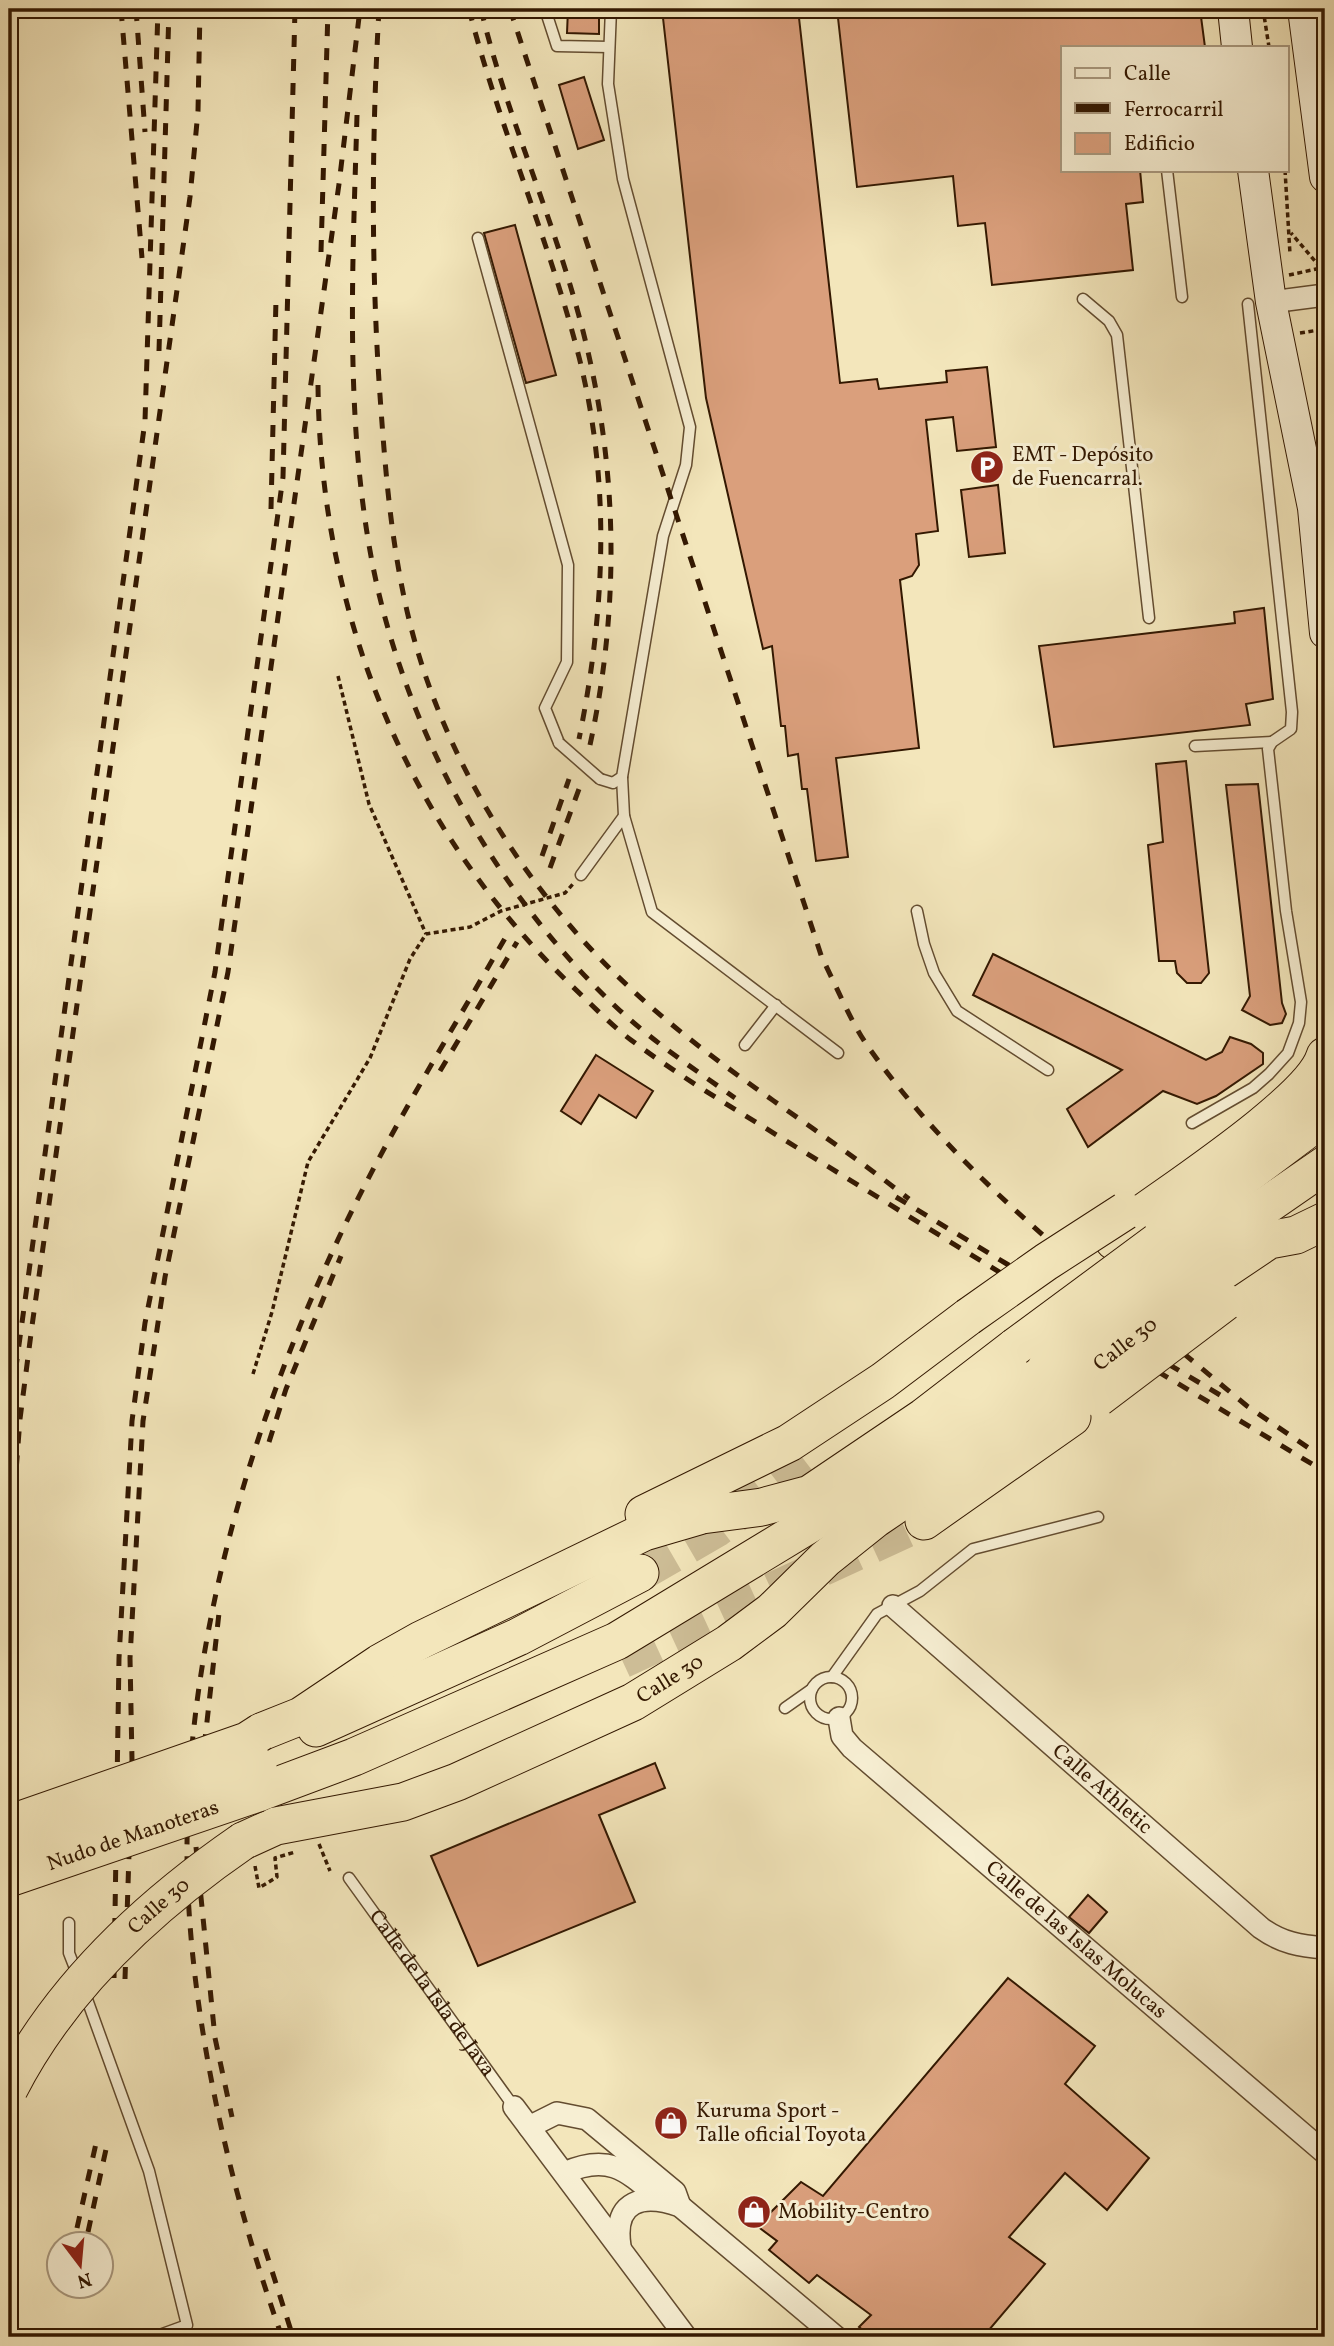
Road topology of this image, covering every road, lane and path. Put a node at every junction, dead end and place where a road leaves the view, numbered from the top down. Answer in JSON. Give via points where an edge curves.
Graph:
{"nodes":[{"id":1,"x":545,"y":9,"type":"edge"},
{"id":2,"x":611,"y":9,"type":"edge"},
{"id":3,"x":1233,"y":9,"type":"edge"},
{"id":4,"x":1263,"y":9,"type":"edge"},
{"id":5,"x":1303,"y":9,"type":"edge"},
{"id":6,"x":1237,"y":46,"type":"edge"},
{"id":7,"x":1269,"y":46,"type":"edge"},
{"id":8,"x":609,"y":47,"type":"junction"},
{"id":9,"x":1167,"y":172,"type":"edge"},
{"id":10,"x":1253,"y":172,"type":"edge"},
{"id":11,"x":1285,"y":172,"type":"edge"},
{"id":12,"x":1325,"y":177,"type":"edge"},
{"id":13,"x":1291,"y":233,"type":"junction"},
{"id":14,"x":478,"y":238,"type":"dead end"},
{"id":15,"x":1323,"y":269,"type":"edge"},
{"id":16,"x":1287,"y":275,"type":"junction"},
{"id":17,"x":1266,"y":295,"type":"junction"},
{"id":18,"x":1325,"y":295,"type":"edge"},
{"id":19,"x":1182,"y":297,"type":"dead end"},
{"id":20,"x":1083,"y":299,"type":"dead end"},
{"id":21,"x":1325,"y":329,"type":"edge"},
{"id":22,"x":1288,"y":335,"type":"dead end"},
{"id":23,"x":1149,"y":618,"type":"dead end"},
{"id":24,"x":1325,"y":633,"type":"edge"},
{"id":25,"x":338,"y":676,"type":"dead end"},
{"id":26,"x":1272,"y":742,"type":"junction"},
{"id":27,"x":1195,"y":746,"type":"dead end"},
{"id":28,"x":622,"y":777,"type":"junction"},
{"id":29,"x":624,"y":816,"type":"junction"},
{"id":30,"x":581,"y":875,"type":"joint"},
{"id":31,"x":917,"y":911,"type":"dead end"},
{"id":32,"x":426,"y":934,"type":"junction"},
{"id":33,"x":776,"y":1005,"type":"junction"},
{"id":34,"x":746,"y":1045,"type":"dead end"},
{"id":35,"x":838,"y":1053,"type":"dead end"},
{"id":36,"x":1325,"y":1056,"type":"edge"},
{"id":37,"x":1048,"y":1070,"type":"dead end"},
{"id":38,"x":1325,"y":1087,"type":"edge"},
{"id":39,"x":1325,"y":1116,"type":"edge"},
{"id":40,"x":1192,"y":1123,"type":"dead end"},
{"id":41,"x":1325,"y":1165,"type":"edge"},
{"id":42,"x":1310,"y":1228,"type":"edge"},
{"id":43,"x":1164,"y":1251,"type":"junction"},
{"id":44,"x":992,"y":1332,"type":"junction"},
{"id":45,"x":253,"y":1374,"type":"dead end"},
{"id":46,"x":1070,"y":1380,"type":"junction"},
{"id":47,"x":807,"y":1478,"type":"junction"},
{"id":48,"x":1098,"y":1517,"type":"dead end"},
{"id":49,"x":924,"y":1521,"type":"tunnel mouth"},
{"id":50,"x":640,"y":1573,"type":"tunnel mouth"},
{"id":51,"x":893,"y":1606,"type":"junction"},
{"id":52,"x":392,"y":1656,"type":"junction"},
{"id":53,"x":622,"y":1661,"type":"tunnel mouth"},
{"id":54,"x":832,"y":1677,"type":"junction"},
{"id":55,"x":812,"y":1689,"type":"junction"},
{"id":56,"x":785,"y":1708,"type":"dead end"},
{"id":57,"x":839,"y":1718,"type":"junction"},
{"id":58,"x":260,"y":1786,"type":"junction"},
{"id":59,"x":9,"y":1814,"type":"edge"},
{"id":60,"x":9,"y":1825,"type":"edge"},
{"id":61,"x":9,"y":1833,"type":"edge"},
{"id":62,"x":9,"y":1843,"type":"edge"},
{"id":63,"x":9,"y":1850,"type":"edge"},
{"id":64,"x":287,"y":1854,"type":"dead end"},
{"id":65,"x":325,"y":1856,"type":"dead end"},
{"id":66,"x":330,"y":1871,"type":"dead end"},
{"id":67,"x":9,"y":1878,"type":"edge"},
{"id":68,"x":349,"y":1878,"type":"dead end"},
{"id":69,"x":9,"y":1898,"type":"edge"},
{"id":70,"x":69,"y":1923,"type":"dead end"},
{"id":71,"x":1325,"y":1948,"type":"edge"},
{"id":72,"x":9,"y":2089,"type":"edge"},
{"id":73,"x":513,"y":2107,"type":"joint"},
{"id":74,"x":529,"y":2127,"type":"junction"},
{"id":75,"x":1325,"y":2153,"type":"edge"},
{"id":76,"x":564,"y":2173,"type":"junction"},
{"id":77,"x":670,"y":2203,"type":"junction"},
{"id":78,"x":620,"y":2246,"type":"junction"},
{"id":79,"x":187,"y":2325,"type":"junction"},
{"id":80,"x":154,"y":2337,"type":"edge"},
{"id":81,"x":192,"y":2337,"type":"edge"},
{"id":82,"x":685,"y":2337,"type":"edge"},
{"id":83,"x":836,"y":2337,"type":"edge"}],
"edges":[{"from":1,"to":8,"type":"lane","via":[[557,46]]},
{"from":2,"to":8,"type":"lane"},
{"from":3,"to":6,"type":"street"},
{"from":4,"to":7,"type":"path"},
{"from":5,"to":12,"type":"street"},
{"from":8,"to":28,"type":"lane","via":[[608,84],[623,179],[690,427],[686,465],[663,536]]},
{"from":9,"to":19,"type":"lane"},
{"from":10,"to":17,"type":"street"},
{"from":11,"to":13,"type":"path"},
{"from":13,"to":15,"type":"path"},
{"from":13,"to":16,"type":"path"},
{"from":14,"to":28,"type":"lane","bridge":true,"via":[[568,565],[567,662],[545,708],[559,743],[600,779],[613,783]]},
{"from":15,"to":16,"type":"path"},
{"from":16,"to":17,"type":"path"},
{"from":17,"to":18,"type":"street"},
{"from":17,"to":24,"type":"street","via":[[1315,534]]},
{"from":17,"to":26,"type":"lane","via":[[1293,722],[1290,730]]},
{"from":20,"to":23,"type":"lane","via":[[1109,321],[1117,335]]},
{"from":21,"to":22,"type":"path"},
{"from":25,"to":32,"type":"path","via":[[369,804]]},
{"from":26,"to":27,"type":"lane"},
{"from":26,"to":40,"type":"lane","via":[[1268,749],[1301,1002],[1299,1023],[1288,1053],[1269,1074]]},
{"from":28,"to":29,"type":"lane"},
{"from":29,"to":30,"type":"lane"},
{"from":29,"to":33,"type":"lane","via":[[652,912]]},
{"from":30,"to":32,"type":"path","via":[[565,893],[501,911],[470,927]]},
{"from":31,"to":37,"type":"lane","via":[[934,974],[957,1011]]},
{"from":32,"to":45,"type":"path","via":[[410,959],[370,1058],[308,1162]]},
{"from":33,"to":34,"type":"lane"},
{"from":33,"to":35,"type":"lane"},
{"from":36,"to":43,"type":"highway","via":[[1263,1109]]},
{"from":38,"to":43,"type":"highway"},
{"from":39,"to":43,"type":"highway"},
{"from":41,"to":43,"type":"highway","via":[[1283,1194]]},
{"from":42,"to":43,"type":"highway","via":[[1276,1263]]},
{"from":43,"to":44,"type":"highway","bridge":true},
{"from":43,"to":44,"type":"highway","bridge":true,"via":[[1078,1304]]},
{"from":43,"to":46,"type":"highway","bridge":true},
{"from":43,"to":46,"type":"highway","bridge":true},
{"from":44,"to":47,"type":"highway"},
{"from":44,"to":52,"type":"highway","via":[[883,1381],[789,1443],[438,1617]]},
{"from":46,"to":49,"type":"highway"},
{"from":46,"to":58,"type":"highway","via":[[828,1513],[617,1641],[354,1757]]},
{"from":46,"to":58,"type":"highway","name":"Calle 30","via":[[875,1519],[729,1643],[633,1702],[403,1802],[276,1826]]},
{"from":47,"to":52,"type":"highway","name":"Calle 30","via":[[762,1507],[702,1515],[644,1532]]},
{"from":47,"to":58,"type":"highway","via":[[761,1530],[614,1620]]},
{"from":48,"to":51,"type":"lane","via":[[973,1549]]},
{"from":50,"to":58,"type":"highway","via":[[518,1637]]},
{"from":51,"to":54,"type":"lane","via":[[863,1629]]},
{"from":51,"to":71,"type":"street","name":"Calle Athletic","via":[[1261,1928],[1294,1945]]},
{"from":52,"to":58,"type":"highway","name":"Calle 30","via":[[301,1716]]},
{"from":53,"to":58,"type":"highway","via":[[525,1711],[381,1772],[303,1796]]},
{"from":54,"to":55,"type":"lane","via":[[820,1680]]},
{"from":54,"to":57,"type":"lane","via":[[846,1682],[853,1695],[850,1709]]},
{"from":55,"to":56,"type":"lane"},
{"from":55,"to":57,"type":"lane","via":[[810,1704],[818,1716]]},
{"from":57,"to":75,"type":"street","name":"Calle de las Islas Molucas","via":[[839,1730],[852,1748]]},
{"from":58,"to":59,"type":"highway","name":"Calle 30","via":[[241,1736]]},
{"from":58,"to":60,"type":"highway","bridge":true,"via":[[247,1741]]},
{"from":58,"to":61,"type":"highway"},
{"from":58,"to":62,"type":"highway"},
{"from":58,"to":63,"type":"highway","bridge":true},
{"from":58,"to":64,"type":"path","via":[[259,1888],[277,1877],[275,1858]]},
{"from":58,"to":67,"type":"highway","name":"Nudo de Manoteras","bridge":true},
{"from":58,"to":69,"type":"highway","via":[[162,1844]]},
{"from":58,"to":72,"type":"highway","name":"Calle 30","bridge":true,"via":[[156,1907],[75,1990]]},
{"from":65,"to":66,"type":"path"},
{"from":68,"to":73,"type":"lane","name":"Calle de la Isla de Java"},
{"from":70,"to":79,"type":"lane","via":[[69,1953],[149,2171]]},
{"from":73,"to":74,"type":"street"},
{"from":74,"to":76,"type":"street"},
{"from":74,"to":77,"type":"street","via":[[557,2113],[587,2119],[675,2192]]},
{"from":76,"to":77,"type":"street","via":[[584,2164],[612,2165]]},
{"from":76,"to":78,"type":"street"},
{"from":77,"to":78,"type":"street","via":[[645,2198],[624,2211]]},
{"from":77,"to":83,"type":"street"},
{"from":78,"to":82,"type":"street"},
{"from":79,"to":80,"type":"lane"},
{"from":79,"to":81,"type":"lane"}]}
